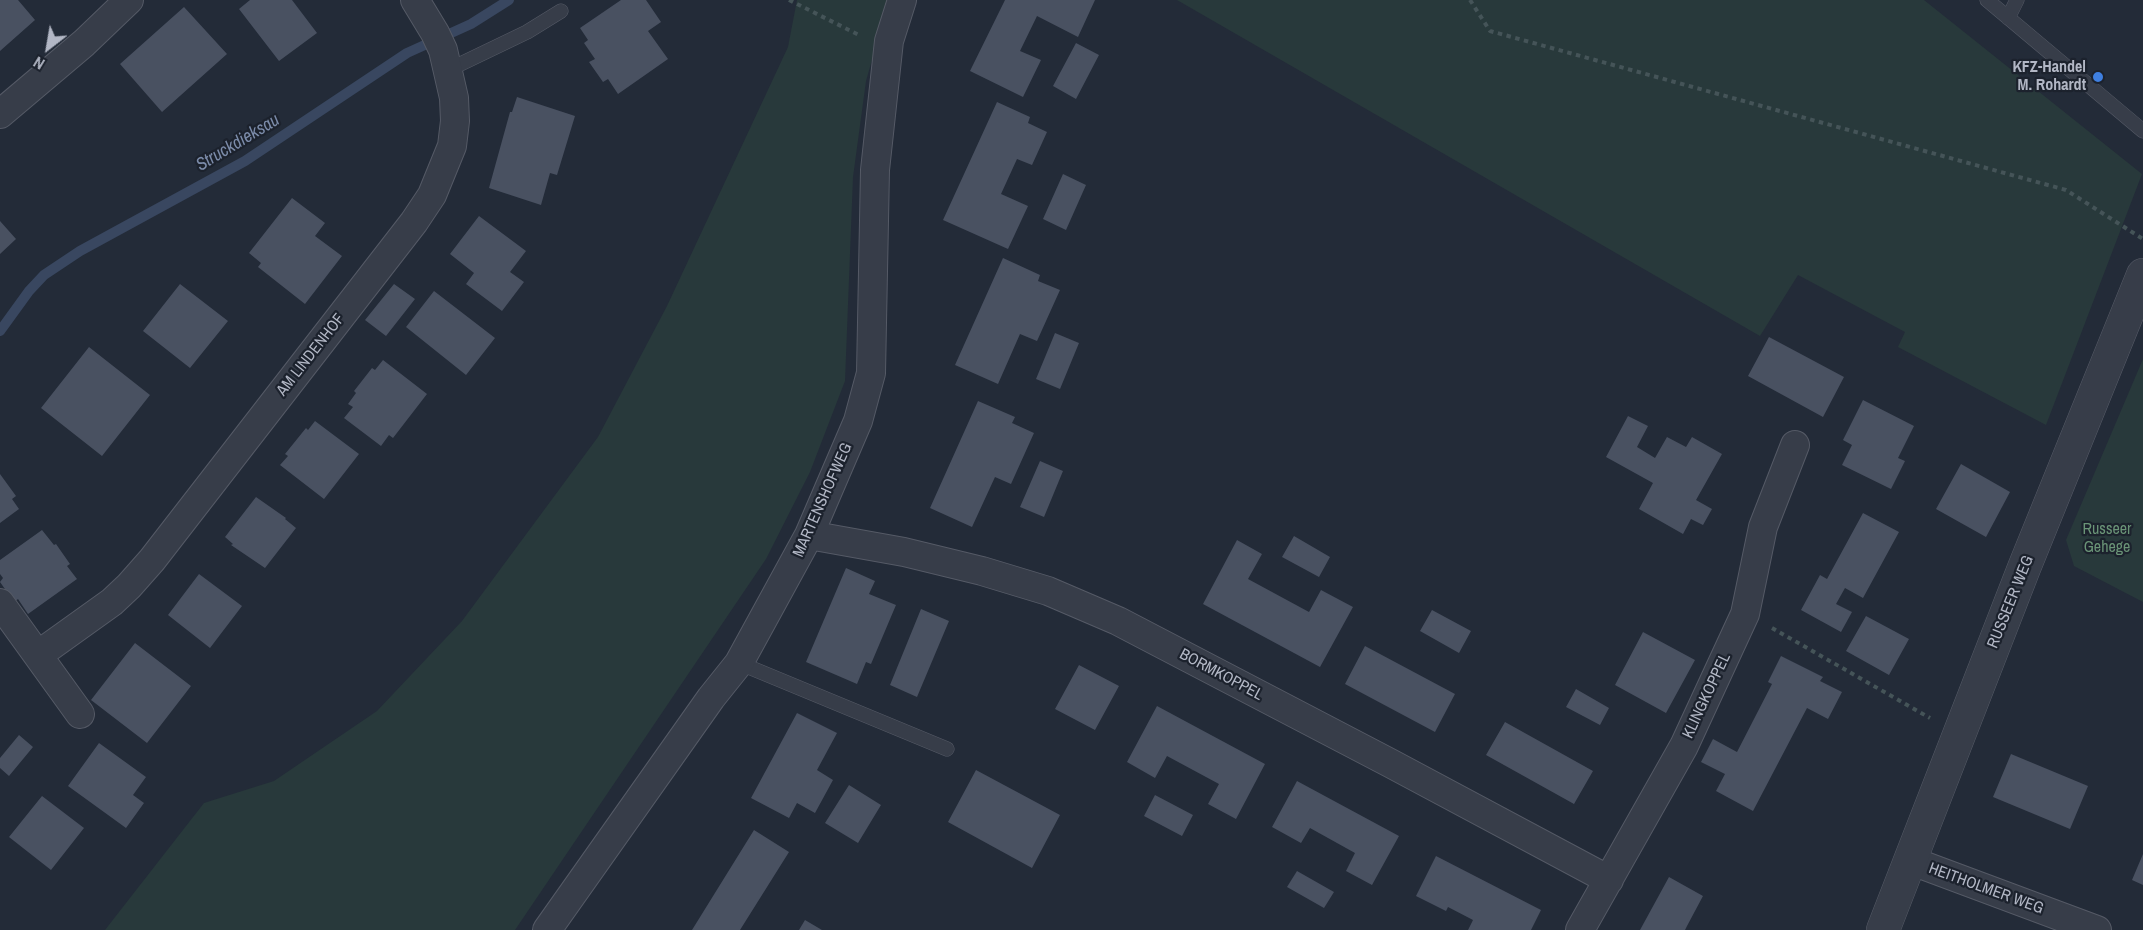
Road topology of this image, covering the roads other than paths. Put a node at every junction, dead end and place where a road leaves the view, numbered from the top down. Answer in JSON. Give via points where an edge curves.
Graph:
{"nodes":[{"id":1,"x":129,"y":0,"type":"edge"},
{"id":2,"x":414,"y":0,"type":"edge"},
{"id":3,"x":902,"y":0,"type":"edge"},
{"id":4,"x":1987,"y":0,"type":"edge"},
{"id":5,"x":2017,"y":0,"type":"edge"},
{"id":6,"x":561,"y":11,"type":"dead end"},
{"id":7,"x":2008,"y":18,"type":"junction"},
{"id":8,"x":442,"y":51,"type":"junction"},
{"id":9,"x":0,"y":114,"type":"edge"},
{"id":10,"x":2143,"y":131,"type":"edge"},
{"id":11,"x":2143,"y":275,"type":"edge"},
{"id":12,"x":1795,"y":445,"type":"dead end"},
{"id":13,"x":809,"y":535,"type":"junction"},
{"id":14,"x":0,"y":603,"type":"edge"},
{"id":15,"x":38,"y":655,"type":"junction"},
{"id":16,"x":739,"y":663,"type":"junction"},
{"id":17,"x":80,"y":714,"type":"dead end"},
{"id":18,"x":947,"y":749,"type":"dead end"},
{"id":19,"x":1909,"y":860,"type":"junction"},
{"id":20,"x":1609,"y":880,"type":"junction"},
{"id":21,"x":547,"y":930,"type":"edge"},
{"id":22,"x":1580,"y":930,"type":"edge"},
{"id":23,"x":1883,"y":930,"type":"edge"},
{"id":24,"x":2097,"y":930,"type":"edge"}],
"edges":[{"from":1,"to":9,"type":"street","via":[[84,44]]},
{"from":2,"to":8,"type":"street","name":"AM LINDENHOF"},
{"from":3,"to":13,"type":"street","name":"MARTENSHOFWEG","via":[[889,41],[875,170],[872,373],[858,421]]},
{"from":4,"to":7,"type":"lane"},
{"from":5,"to":7,"type":"lane"},
{"from":6,"to":8,"type":"lane","via":[[527,32]]},
{"from":7,"to":10,"type":"lane"},
{"from":8,"to":15,"type":"street","name":"AM LINDENHOF","via":[[454,98],[452,146],[432,195],[414,222],[152,560],[112,602]]},
{"from":11,"to":19,"type":"street","name":"RUSSEER WEG"},
{"from":12,"to":20,"type":"street","name":"KLINGKOPPEL","via":[[1763,527],[1745,614],[1684,746]]},
{"from":13,"to":16,"type":"street","name":"MARTENSHOFWEG"},
{"from":13,"to":20,"type":"street","name":"BORMKOPPEL","via":[[904,552],[1048,591],[1108,617]]},
{"from":14,"to":15,"type":"street"},
{"from":15,"to":17,"type":"street"},
{"from":16,"to":18,"type":"lane"},
{"from":16,"to":21,"type":"street","name":"MARTENSHOFWEG"},
{"from":19,"to":23,"type":"street","name":"RUSSEER WEG"},
{"from":19,"to":24,"type":"street","name":"HEITHOLMER WEG"},
{"from":20,"to":22,"type":"street","name":"KLINGKOPPEL"}]}
